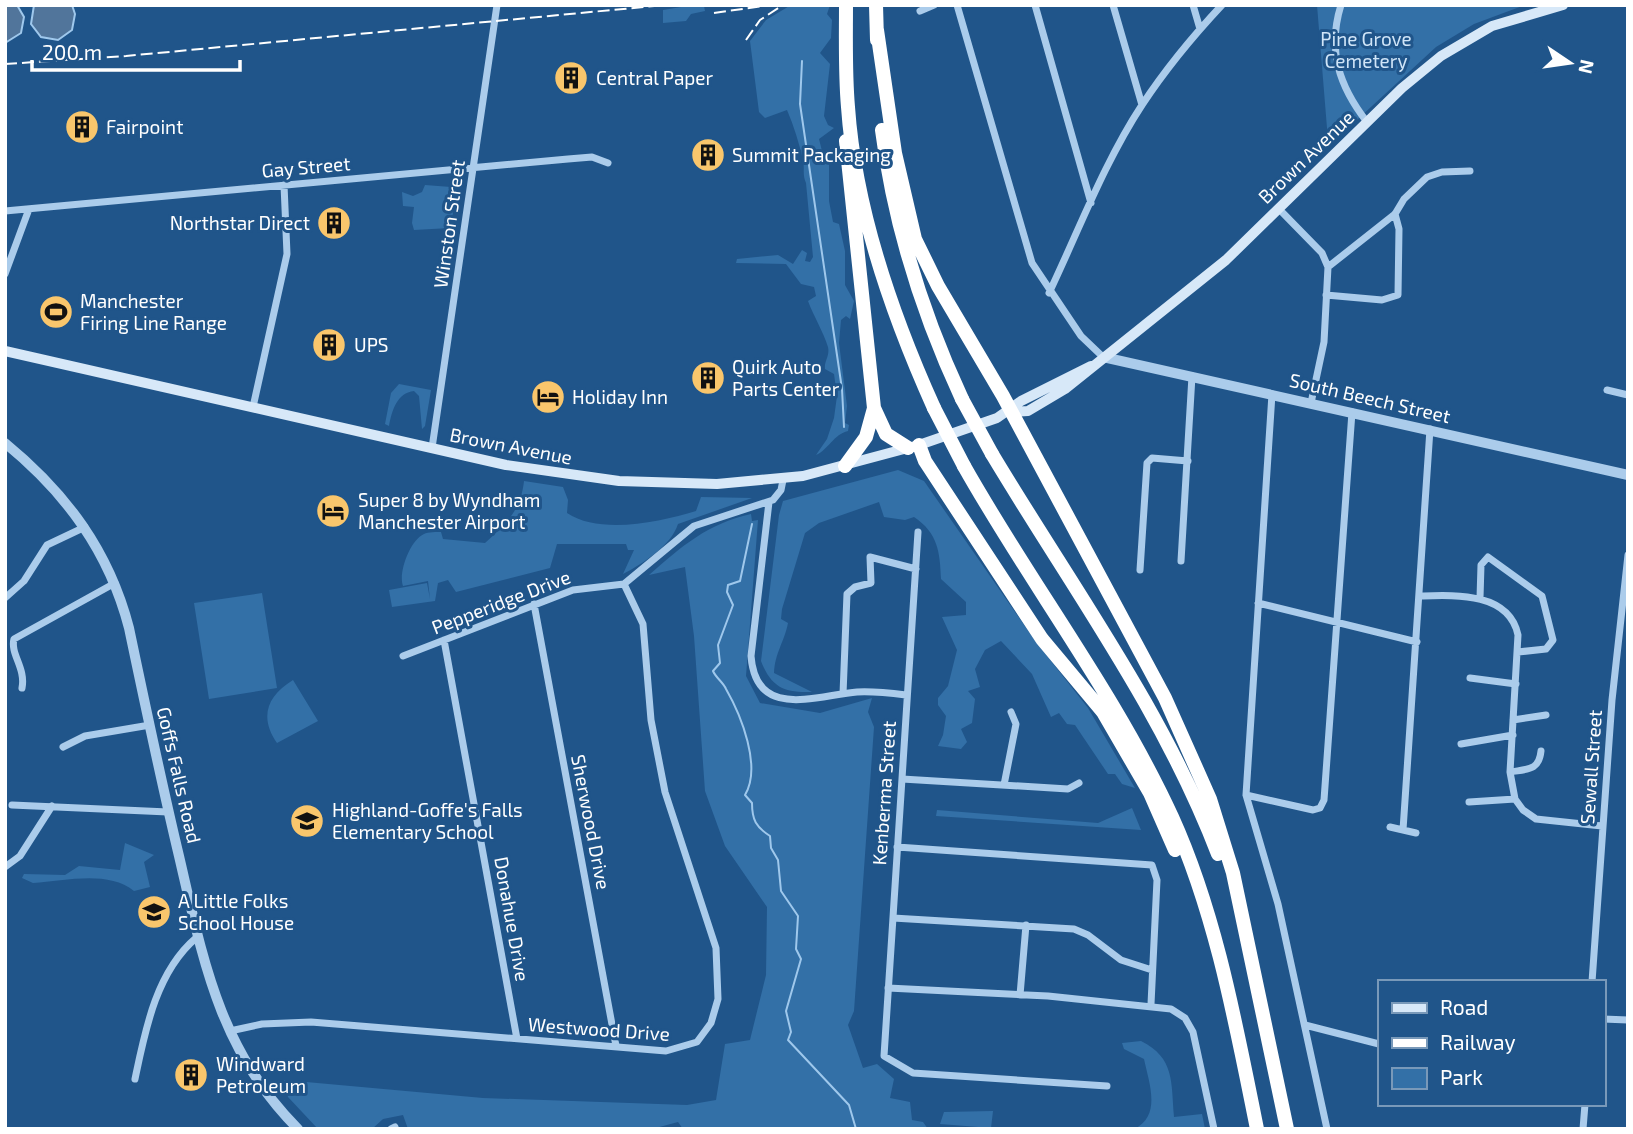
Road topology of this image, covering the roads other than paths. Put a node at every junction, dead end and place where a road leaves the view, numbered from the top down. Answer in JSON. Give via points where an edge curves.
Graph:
{"nodes":[{"id":1,"x":497,"y":5,"type":"edge"},
{"id":2,"x":876,"y":5,"type":"edge"},
{"id":3,"x":934,"y":5,"type":"edge"},
{"id":4,"x":957,"y":5,"type":"edge"},
{"id":5,"x":1035,"y":5,"type":"edge"},
{"id":6,"x":1113,"y":5,"type":"edge"},
{"id":7,"x":1193,"y":5,"type":"edge"},
{"id":8,"x":1222,"y":5,"type":"edge"},
{"id":9,"x":1341,"y":5,"type":"edge"},
{"id":10,"x":1563,"y":5,"type":"edge"},
{"id":11,"x":846,"y":6,"type":"edge"},
{"id":12,"x":919,"y":11,"type":"dead end"},
{"id":13,"x":1200,"y":29,"type":"junction"},
{"id":14,"x":877,"y":30,"type":"junction"},
{"id":15,"x":1142,"y":105,"type":"junction"},
{"id":16,"x":848,"y":108,"type":"junction"},
{"id":17,"x":1367,"y":122,"type":"junction"},
{"id":18,"x":608,"y":163,"type":"dead end"},
{"id":19,"x":474,"y":166,"type":"junction"},
{"id":20,"x":1470,"y":171,"type":"dead end"},
{"id":21,"x":284,"y":185,"type":"junction"},
{"id":22,"x":1091,"y":203,"type":"junction"},
{"id":23,"x":29,"y":209,"type":"junction"},
{"id":24,"x":1279,"y":209,"type":"junction"},
{"id":25,"x":5,"y":211,"type":"edge"},
{"id":26,"x":1395,"y":214,"type":"junction"},
{"id":27,"x":1328,"y":267,"type":"junction"},
{"id":28,"x":5,"y":274,"type":"edge"},
{"id":29,"x":1049,"y":292,"type":"junction"},
{"id":30,"x":1326,"y":295,"type":"junction"},
{"id":31,"x":5,"y":351,"type":"edge"},
{"id":32,"x":1103,"y":357,"type":"junction"},
{"id":33,"x":1192,"y":376,"type":"junction"},
{"id":34,"x":1607,"y":390,"type":"dead end"},
{"id":35,"x":1272,"y":394,"type":"junction"},
{"id":36,"x":1628,"y":395,"type":"edge"},
{"id":37,"x":1311,"y":402,"type":"junction"},
{"id":38,"x":253,"y":407,"type":"junction"},
{"id":39,"x":874,"y":408,"type":"junction"},
{"id":40,"x":1010,"y":412,"type":"junction"},
{"id":41,"x":1352,"y":412,"type":"junction"},
{"id":42,"x":1430,"y":429,"type":"junction"},
{"id":43,"x":6,"y":445,"type":"edge"},
{"id":44,"x":913,"y":447,"type":"junction"},
{"id":45,"x":432,"y":448,"type":"junction"},
{"id":46,"x":1188,"y":461,"type":"junction"},
{"id":47,"x":845,"y":466,"type":"junction"},
{"id":48,"x":1628,"y":475,"type":"edge"},
{"id":49,"x":783,"y":480,"type":"junction"},
{"id":50,"x":769,"y":502,"type":"junction"},
{"id":51,"x":85,"y":527,"type":"junction"},
{"id":52,"x":918,"y":532,"type":"dead end"},
{"id":53,"x":1628,"y":555,"type":"edge"},
{"id":54,"x":1181,"y":562,"type":"dead end"},
{"id":55,"x":916,"y":569,"type":"junction"},
{"id":56,"x":1140,"y":570,"type":"dead end"},
{"id":57,"x":115,"y":583,"type":"junction"},
{"id":58,"x":624,"y":584,"type":"junction"},
{"id":59,"x":1420,"y":596,"type":"junction"},
{"id":60,"x":5,"y":598,"type":"edge"},
{"id":61,"x":1480,"y":598,"type":"junction"},
{"id":62,"x":1258,"y":603,"type":"junction"},
{"id":63,"x":534,"y":604,"type":"junction"},
{"id":64,"x":1338,"y":622,"type":"junction"},
{"id":65,"x":444,"y":640,"type":"junction"},
{"id":66,"x":1417,"y":642,"type":"junction"},
{"id":67,"x":1518,"y":652,"type":"junction"},
{"id":68,"x":403,"y":656,"type":"dead end"},
{"id":69,"x":1470,"y":678,"type":"dead end"},
{"id":70,"x":1516,"y":684,"type":"junction"},
{"id":71,"x":22,"y":688,"type":"dead end"},
{"id":72,"x":843,"y":694,"type":"junction"},
{"id":73,"x":906,"y":695,"type":"junction"},
{"id":74,"x":1011,"y":712,"type":"dead end"},
{"id":75,"x":1546,"y":715,"type":"dead end"},
{"id":76,"x":1514,"y":720,"type":"junction"},
{"id":77,"x":150,"y":725,"type":"junction"},
{"id":78,"x":1513,"y":735,"type":"junction"},
{"id":79,"x":1461,"y":744,"type":"dead end"},
{"id":80,"x":63,"y":747,"type":"dead end"},
{"id":81,"x":1541,"y":751,"type":"dead end"},
{"id":82,"x":1510,"y":772,"type":"junction"},
{"id":83,"x":902,"y":779,"type":"junction"},
{"id":84,"x":1079,"y":783,"type":"dead end"},
{"id":85,"x":1004,"y":785,"type":"junction"},
{"id":86,"x":1246,"y":794,"type":"junction"},
{"id":87,"x":1515,"y":799,"type":"junction"},
{"id":88,"x":1469,"y":802,"type":"dead end"},
{"id":89,"x":12,"y":804,"type":"dead end"},
{"id":90,"x":52,"y":806,"type":"junction"},
{"id":91,"x":169,"y":811,"type":"junction"},
{"id":92,"x":1390,"y":827,"type":"dead end"},
{"id":93,"x":1602,"y":827,"type":"junction"},
{"id":94,"x":1403,"y":830,"type":"junction"},
{"id":95,"x":1416,"y":834,"type":"dead end"},
{"id":96,"x":897,"y":847,"type":"junction"},
{"id":97,"x":5,"y":867,"type":"edge"},
{"id":98,"x":1240,"y":912,"type":"junction"},
{"id":99,"x":892,"y":918,"type":"junction"},
{"id":100,"x":1026,"y":925,"type":"junction"},
{"id":101,"x":1210,"y":929,"type":"junction"},
{"id":102,"x":196,"y":938,"type":"junction"},
{"id":103,"x":1152,"y":970,"type":"junction"},
{"id":104,"x":1592,"y":980,"type":"edge"},
{"id":105,"x":888,"y":988,"type":"junction"},
{"id":106,"x":1020,"y":995,"type":"junction"},
{"id":107,"x":1151,"y":1004,"type":"junction"},
{"id":108,"x":1605,"y":1019,"type":"edge"},
{"id":109,"x":1628,"y":1020,"type":"edge"},
{"id":110,"x":1306,"y":1025,"type":"junction"},
{"id":111,"x":230,"y":1031,"type":"junction"},
{"id":112,"x":517,"y":1040,"type":"junction"},
{"id":113,"x":1378,"y":1044,"type":"edge"},
{"id":114,"x":616,"y":1046,"type":"junction"},
{"id":115,"x":135,"y":1079,"type":"dead end"},
{"id":116,"x":1107,"y":1086,"type":"dead end"},
{"id":117,"x":1585,"y":1106,"type":"edge"},
{"id":118,"x":298,"y":1129,"type":"edge"},
{"id":119,"x":1214,"y":1129,"type":"edge"},
{"id":120,"x":1257,"y":1129,"type":"edge"},
{"id":121,"x":1287,"y":1129,"type":"edge"},
{"id":122,"x":1327,"y":1129,"type":"edge"},
{"id":123,"x":1583,"y":1129,"type":"edge"}],
"edges":[{"from":1,"to":19,"type":"street","name":"Winston Street"},
{"from":2,"to":14,"type":"highway"},
{"from":3,"to":12,"type":"street"},
{"from":4,"to":29,"type":"street","via":[[1023,239]]},
{"from":5,"to":22,"type":"street"},
{"from":6,"to":15,"type":"street"},
{"from":7,"to":13,"type":"street"},
{"from":8,"to":13,"type":"street"},
{"from":9,"to":17,"type":"street","via":[[1335,30],[1337,67],[1344,90]]},
{"from":10,"to":17,"type":"main road","name":"Brown Avenue","via":[[1515,18],[1467,39],[1423,69]]},
{"from":11,"to":16,"type":"highway"},
{"from":13,"to":15,"type":"street"},
{"from":14,"to":40,"type":"highway","via":[[895,153],[915,239]]},
{"from":14,"to":98,"type":"highway","bridge":true,"via":[[879,106],[894,207],[931,329],[992,454],[1154,714],[1192,790]]},
{"from":15,"to":22,"type":"street"},
{"from":16,"to":39,"type":"highway","via":[[845,148]]},
{"from":16,"to":101,"type":"highway","bridge":true,"via":[[884,280],[914,364],[964,466],[1137,746],[1182,843]]},
{"from":17,"to":24,"type":"main road","name":"Brown Avenue"},
{"from":18,"to":19,"type":"street","name":"Gay Street","via":[[592,157]]},
{"from":19,"to":21,"type":"street","name":"Gay Street"},
{"from":19,"to":45,"type":"street","name":"Winston Street"},
{"from":20,"to":26,"type":"street","via":[[1427,177]]},
{"from":21,"to":23,"type":"street","name":"Gay Street"},
{"from":21,"to":38,"type":"street","via":[[287,254]]},
{"from":22,"to":29,"type":"street"},
{"from":23,"to":25,"type":"street","name":"Gay Street"},
{"from":23,"to":28,"type":"street"},
{"from":24,"to":27,"type":"street","via":[[1311,241]]},
{"from":24,"to":32,"type":"main road","name":"Brown Avenue","via":[[1226,260]]},
{"from":26,"to":27,"type":"street"},
{"from":26,"to":30,"type":"street","via":[[1398,295],[1382,300]]},
{"from":27,"to":30,"type":"street"},
{"from":29,"to":32,"type":"street","via":[[1086,343]]},
{"from":30,"to":37,"type":"street","via":[[1324,342]]},
{"from":31,"to":38,"type":"main road","name":"Brown Avenue"},
{"from":32,"to":33,"type":"street","name":"South Beech Street"},
{"from":32,"to":40,"type":"main road","name":"Brown Avenue","via":[[1037,407]]},
{"from":33,"to":35,"type":"street","name":"South Beech Street"},
{"from":33,"to":46,"type":"street"},
{"from":34,"to":36,"type":"street"},
{"from":35,"to":37,"type":"street","name":"South Beech Street"},
{"from":35,"to":62,"type":"street"},
{"from":37,"to":41,"type":"street","name":"South Beech Street"},
{"from":38,"to":45,"type":"main road","name":"Brown Avenue"},
{"from":39,"to":44,"type":"highway","via":[[886,434]]},
{"from":39,"to":47,"type":"highway","via":[[866,437]]},
{"from":40,"to":44,"type":"main road","name":"Brown Avenue"},
{"from":40,"to":98,"type":"highway","via":[[1165,698],[1210,799]]},
{"from":41,"to":42,"type":"street","name":"South Beech Street"},
{"from":41,"to":64,"type":"street"},
{"from":42,"to":48,"type":"street","name":"South Beech Street"},
{"from":42,"to":59,"type":"street"},
{"from":43,"to":51,"type":"street","name":"Goffs Falls Road","via":[[52,486]]},
{"from":44,"to":47,"type":"main road","name":"Brown Avenue"},
{"from":44,"to":101,"type":"highway","via":[[1027,616],[1104,712],[1150,793]]},
{"from":45,"to":49,"type":"main road","name":"Brown Avenue","via":[[537,471],[609,480],[717,484]]},
{"from":46,"to":54,"type":"street"},
{"from":46,"to":56,"type":"street","via":[[1152,458],[1147,463]]},
{"from":47,"to":49,"type":"main road","name":"Brown Avenue"},
{"from":49,"to":50,"type":"street","via":[[781,490]]},
{"from":50,"to":58,"type":"street","via":[[694,526]]},
{"from":50,"to":72,"type":"street","via":[[752,646],[754,672],[766,690],[785,700]]},
{"from":51,"to":57,"type":"street","name":"Goffs Falls Road"},
{"from":51,"to":60,"type":"street","via":[[47,545],[24,581]]},
{"from":52,"to":55,"type":"street","name":"Kenberma Street"},
{"from":53,"to":93,"type":"street","name":"Sewall Street"},
{"from":55,"to":72,"type":"street","via":[[870,557],[871,583],[847,594]]},
{"from":55,"to":73,"type":"street","name":"Kenberma Street"},
{"from":57,"to":71,"type":"street","via":[[14,639],[12,647],[24,671]]},
{"from":57,"to":77,"type":"street","name":"Goffs Falls Road"},
{"from":58,"to":63,"type":"street","name":"Pepperidge Drive","via":[[588,586]]},
{"from":58,"to":114,"type":"street","name":"Westwood Drive","via":[[643,624],[658,761],[679,839],[713,933],[718,983],[715,1015],[697,1042],[666,1051]]},
{"from":59,"to":61,"type":"street"},
{"from":59,"to":66,"type":"street"},
{"from":61,"to":67,"type":"street","via":[[1495,604],[1512,620]]},
{"from":61,"to":67,"type":"street","via":[[1481,565],[1488,557],[1542,596],[1553,640],[1546,649]]},
{"from":62,"to":64,"type":"street"},
{"from":62,"to":86,"type":"street"},
{"from":63,"to":65,"type":"street","name":"Pepperidge Drive"},
{"from":63,"to":114,"type":"street","name":"Sherwood Drive"},
{"from":64,"to":66,"type":"street"},
{"from":64,"to":86,"type":"street","via":[[1326,792],[1320,808]]},
{"from":65,"to":68,"type":"street","name":"Pepperidge Drive"},
{"from":65,"to":112,"type":"street","name":"Donahue Drive"},
{"from":66,"to":94,"type":"street"},
{"from":67,"to":70,"type":"street"},
{"from":69,"to":70,"type":"street"},
{"from":70,"to":76,"type":"street"},
{"from":72,"to":73,"type":"street"},
{"from":73,"to":83,"type":"street","name":"Kenberma Street"},
{"from":74,"to":85,"type":"street","via":[[1016,724]]},
{"from":75,"to":76,"type":"street"},
{"from":76,"to":78,"type":"street"},
{"from":77,"to":80,"type":"street","via":[[85,736]]},
{"from":77,"to":91,"type":"street","name":"Goffs Falls Road"},
{"from":78,"to":79,"type":"street"},
{"from":78,"to":82,"type":"street"},
{"from":81,"to":82,"type":"street","via":[[1534,768]]},
{"from":82,"to":87,"type":"street"},
{"from":83,"to":85,"type":"street"},
{"from":83,"to":96,"type":"street","name":"Kenberma Street"},
{"from":84,"to":85,"type":"street","via":[[1068,789]]},
{"from":86,"to":110,"type":"street"},
{"from":87,"to":88,"type":"street"},
{"from":87,"to":93,"type":"street","via":[[1536,819]]},
{"from":89,"to":90,"type":"street"},
{"from":90,"to":91,"type":"street"},
{"from":90,"to":97,"type":"street","via":[[20,856]]},
{"from":91,"to":102,"type":"street","name":"Goffs Falls Road"},
{"from":92,"to":94,"type":"street"},
{"from":93,"to":104,"type":"street","name":"Sewall Street"},
{"from":94,"to":95,"type":"street"},
{"from":96,"to":99,"type":"street","name":"Kenberma Street"},
{"from":96,"to":103,"type":"street","via":[[1152,865],[1157,880]]},
{"from":98,"to":121,"type":"highway"},
{"from":99,"to":100,"type":"street"},
{"from":99,"to":105,"type":"street","name":"Kenberma Street"},
{"from":100,"to":103,"type":"street","via":[[1078,930],[1121,960]]},
{"from":100,"to":106,"type":"street"},
{"from":101,"to":120,"type":"highway"},
{"from":102,"to":111,"type":"street","name":"Goffs Falls Road"},
{"from":102,"to":115,"type":"street","via":[[172,964],[160,990]]},
{"from":103,"to":107,"type":"street"},
{"from":105,"to":106,"type":"street"},
{"from":105,"to":116,"type":"street","name":"Kenberma Street","via":[[884,1056],[913,1073]]},
{"from":106,"to":107,"type":"street"},
{"from":107,"to":119,"type":"street","via":[[1178,1013],[1191,1025]]},
{"from":108,"to":109,"type":"street"},
{"from":110,"to":113,"type":"street"},
{"from":110,"to":122,"type":"street"},
{"from":111,"to":112,"type":"street","name":"Westwood Drive","via":[[311,1022]]},
{"from":111,"to":118,"type":"street","name":"Goffs Falls Road","via":[[270,1097]]},
{"from":112,"to":114,"type":"street","name":"Westwood Drive"},
{"from":117,"to":123,"type":"street"}]}
